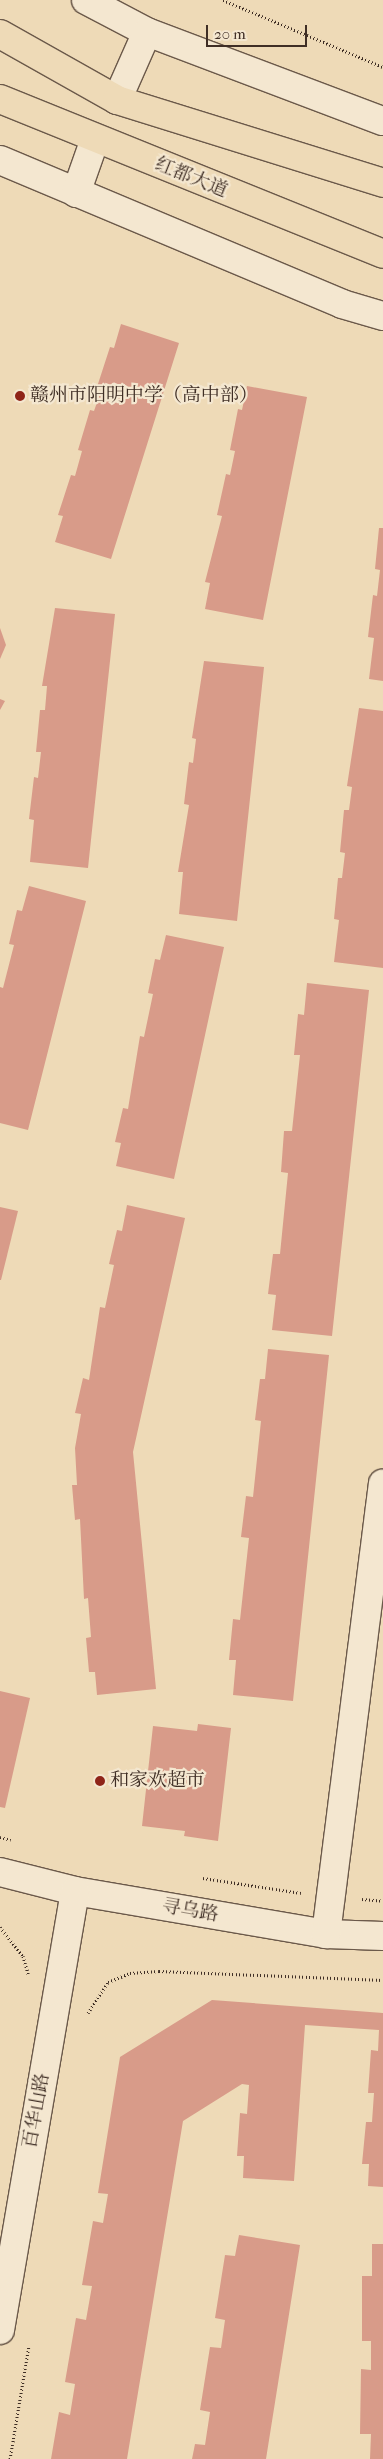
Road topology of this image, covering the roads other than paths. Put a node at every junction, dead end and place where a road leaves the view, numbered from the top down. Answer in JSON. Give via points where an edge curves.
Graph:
{"nodes":[{"id":1,"x":86,"y":0,"type":"edge"},
{"id":2,"x":147,"y":32,"type":"junction"},
{"id":3,"x":0,"y":34,"type":"edge"},
{"id":4,"x":0,"y":98,"type":"edge"},
{"id":5,"x":117,"y":100,"type":"junction"},
{"id":6,"x":383,"y":121,"type":"edge"},
{"id":7,"x":95,"y":139,"type":"junction"},
{"id":8,"x":0,"y":160,"type":"edge"},
{"id":9,"x":383,"y":183,"type":"edge"},
{"id":10,"x":76,"y":193,"type":"junction"},
{"id":11,"x":383,"y":254,"type":"edge"},
{"id":12,"x":383,"y":316,"type":"edge"},
{"id":13,"x":383,"y":1484,"type":"edge"},
{"id":14,"x":0,"y":1872,"type":"edge"},
{"id":15,"x":75,"y":1892,"type":"junction"},
{"id":16,"x":326,"y":1934,"type":"junction"},
{"id":17,"x":383,"y":1936,"type":"edge"},
{"id":18,"x":0,"y":2330,"type":"edge"}],
"edges":[{"from":1,"to":2,"type":"street"},
{"from":2,"to":5,"type":"street"},
{"from":2,"to":6,"type":"street"},
{"from":3,"to":5,"type":"main road"},
{"from":4,"to":7,"type":"main road","name":"红都大道"},
{"from":5,"to":9,"type":"main road"},
{"from":7,"to":10,"type":"street"},
{"from":7,"to":11,"type":"main road","name":"红都大道"},
{"from":8,"to":10,"type":"street"},
{"from":10,"to":12,"type":"street","via":[[342,304]]},
{"from":13,"to":16,"type":"street"},
{"from":14,"to":15,"type":"street","name":"寻乌路"},
{"from":15,"to":16,"type":"street","name":"寻乌路"},
{"from":15,"to":18,"type":"street","name":"百华山路"},
{"from":16,"to":17,"type":"street","name":"寻乌路"}]}
